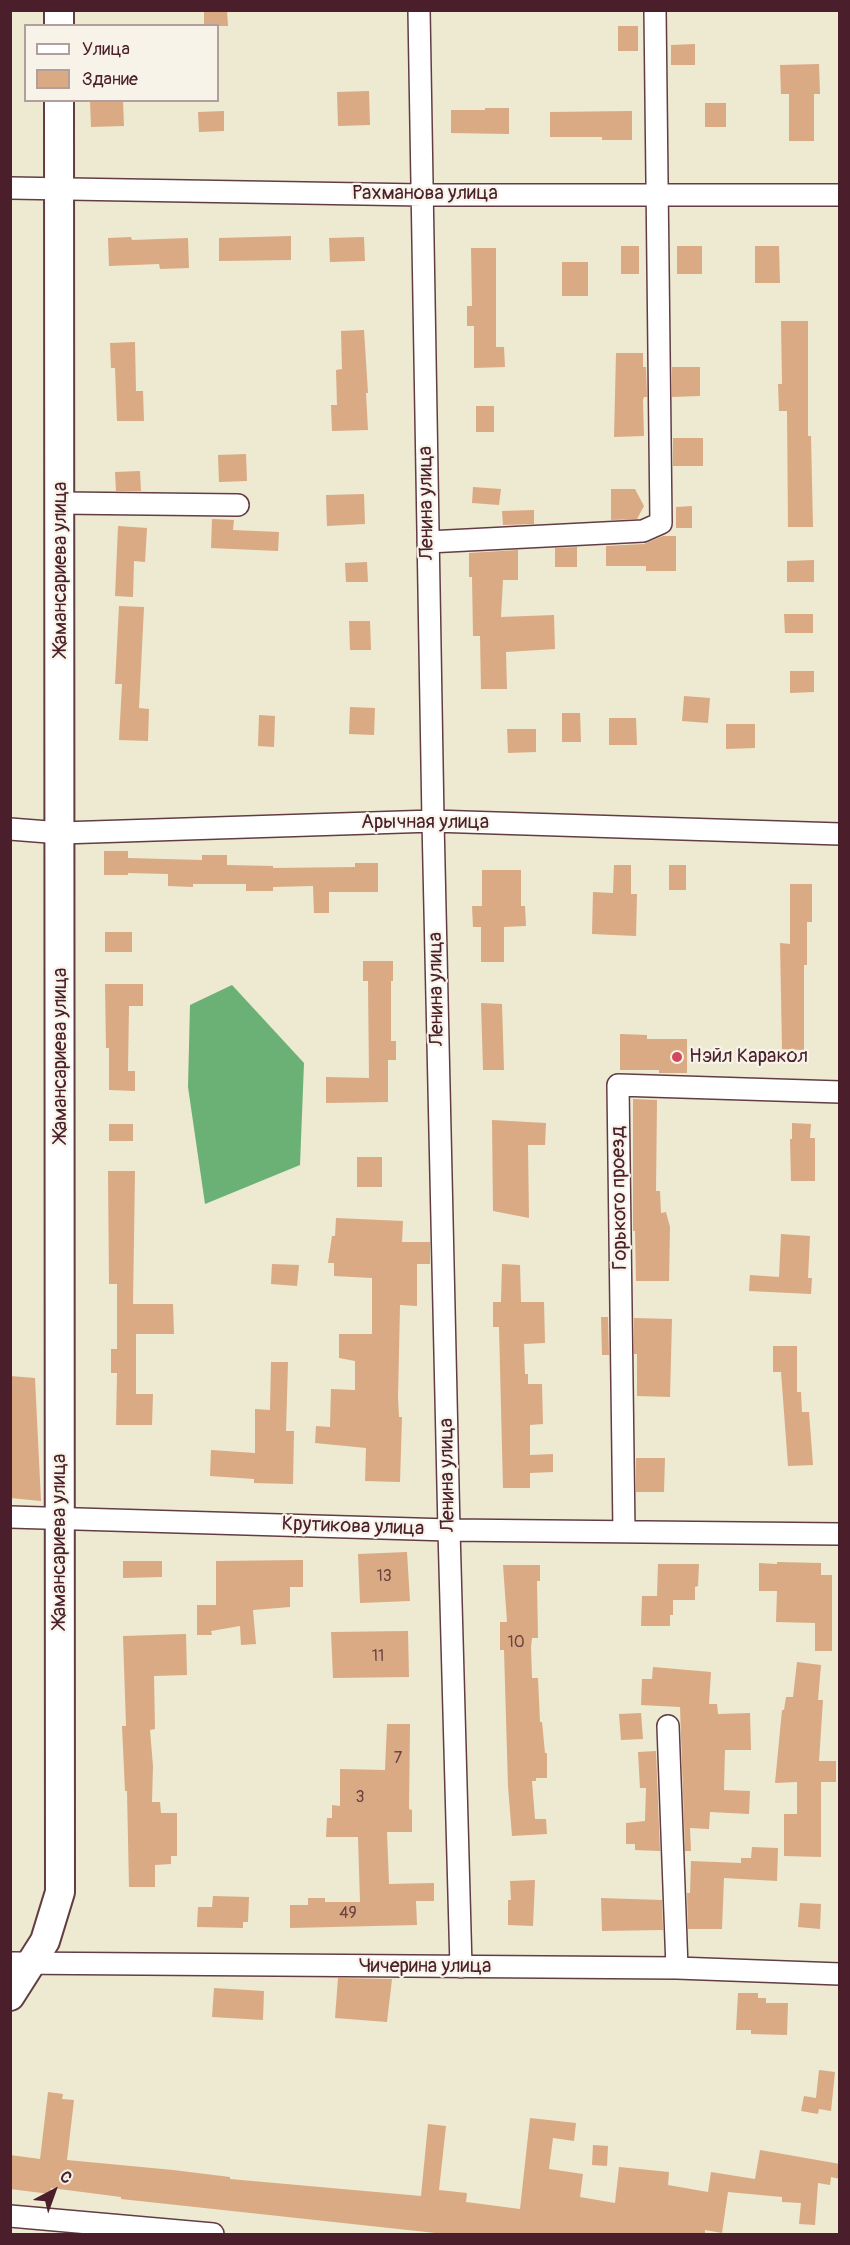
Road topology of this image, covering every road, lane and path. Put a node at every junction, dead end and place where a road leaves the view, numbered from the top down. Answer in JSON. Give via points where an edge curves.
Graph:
{"nodes":[{"id":1,"x":419,"y":10,"type":"edge"},
{"id":2,"x":656,"y":10,"type":"edge"},
{"id":3,"x":59,"y":102,"type":"edge"},
{"id":4,"x":59,"y":187,"type":"junction"},
{"id":5,"x":10,"y":188,"type":"edge"},
{"id":6,"x":658,"y":194,"type":"junction"},
{"id":7,"x":422,"y":195,"type":"junction"},
{"id":8,"x":840,"y":195,"type":"edge"},
{"id":9,"x":61,"y":503,"type":"junction"},
{"id":10,"x":238,"y":505,"type":"dead end"},
{"id":11,"x":428,"y":542,"type":"junction"},
{"id":12,"x":433,"y":821,"type":"junction"},
{"id":13,"x":10,"y":829,"type":"edge"},
{"id":14,"x":61,"y":832,"type":"junction"},
{"id":15,"x":840,"y":834,"type":"edge"},
{"id":16,"x":840,"y":1092,"type":"edge"},
{"id":17,"x":10,"y":1516,"type":"edge"},
{"id":18,"x":60,"y":1517,"type":"junction"},
{"id":19,"x":449,"y":1530,"type":"junction"},
{"id":20,"x":624,"y":1532,"type":"junction"},
{"id":21,"x":840,"y":1534,"type":"edge"},
{"id":22,"x":668,"y":1726,"type":"dead end"},
{"id":23,"x":22,"y":1963,"type":"edge"},
{"id":24,"x":461,"y":1967,"type":"junction"},
{"id":25,"x":677,"y":1968,"type":"junction"},
{"id":26,"x":840,"y":1974,"type":"edge"},
{"id":27,"x":10,"y":1996,"type":"edge"},
{"id":28,"x":10,"y":2216,"type":"edge"},
{"id":29,"x":213,"y":2235,"type":"edge"}],
"edges":[{"from":1,"to":7,"type":"street","name":"Ленина улица"},
{"from":2,"to":6,"type":"street"},
{"from":3,"to":4,"type":"street","name":"Жамансариева улица"},
{"from":4,"to":5,"type":"street","name":"Рахманова улица"},
{"from":4,"to":7,"type":"street","name":"Рахманова улица"},
{"from":4,"to":9,"type":"street","name":"Жамансариева улица"},
{"from":6,"to":7,"type":"street","name":"Рахманова улица"},
{"from":6,"to":8,"type":"street","name":"Рахманова улица"},
{"from":6,"to":11,"type":"street","via":[[661,523],[643,531]]},
{"from":7,"to":11,"type":"street","name":"Ленина улица"},
{"from":9,"to":10,"type":"street"},
{"from":9,"to":14,"type":"street","name":"Жамансариева улица"},
{"from":11,"to":12,"type":"street","name":"Ленина улица"},
{"from":12,"to":14,"type":"street","name":"Арычная улица"},
{"from":12,"to":15,"type":"street","name":"Арычная улица"},
{"from":12,"to":19,"type":"street","name":"Ленина улица"},
{"from":13,"to":14,"type":"street","name":"Арычная улица"},
{"from":14,"to":18,"type":"street","name":"Жамансариева улица"},
{"from":16,"to":20,"type":"street","name":"Горького проезд","via":[[618,1085]]},
{"from":17,"to":18,"type":"street","name":"Крутикова улица"},
{"from":18,"to":19,"type":"street","name":"Крутикова улица"},
{"from":18,"to":23,"type":"street","name":"Жамансариева улица","via":[[60,1892],[45,1941]]},
{"from":19,"to":20,"type":"street","name":"Крутикова улица"},
{"from":19,"to":24,"type":"street","name":"Ленина улица"},
{"from":20,"to":21,"type":"street","name":"Крутикова улица"},
{"from":22,"to":25,"type":"street"},
{"from":23,"to":24,"type":"street","name":"Чичерина улица"},
{"from":23,"to":27,"type":"street","name":"Жамансариева улица"},
{"from":24,"to":25,"type":"street","name":"Чичерина улица"},
{"from":25,"to":26,"type":"street","name":"Чичерина улица"},
{"from":28,"to":29,"type":"street"}]}
